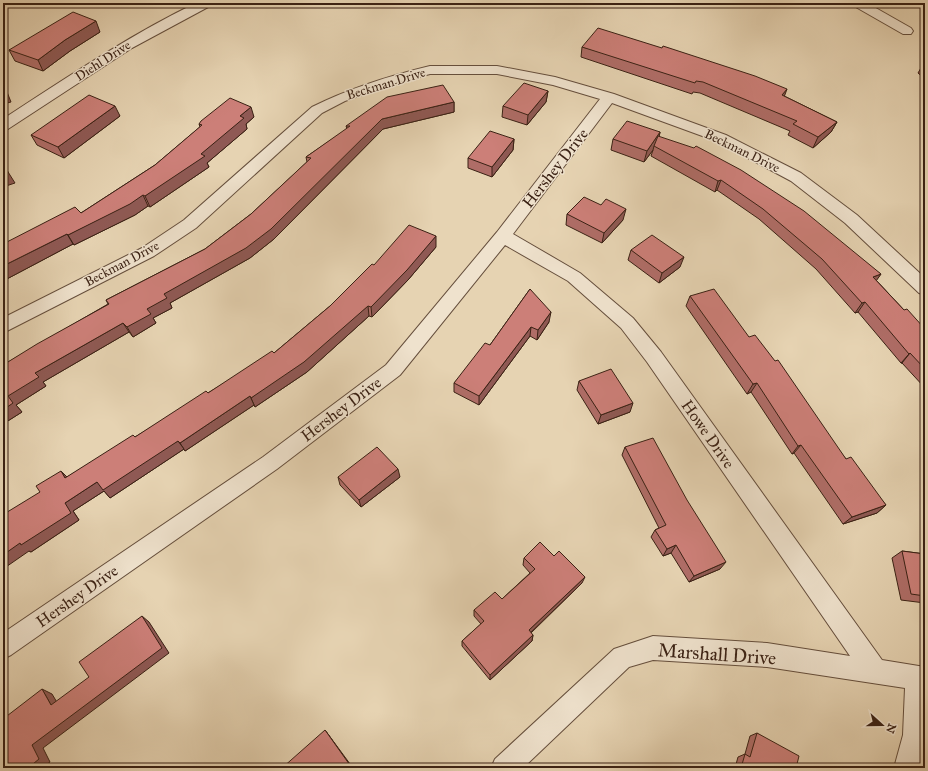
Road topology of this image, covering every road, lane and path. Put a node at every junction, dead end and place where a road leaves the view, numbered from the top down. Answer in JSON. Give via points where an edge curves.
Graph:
{"nodes":[{"id":1,"x":206,"y":3,"type":"edge"},
{"id":2,"x":858,"y":3,"type":"edge"},
{"id":3,"x":907,"y":31,"type":"dead end"},
{"id":4,"x":609,"y":97,"type":"junction"},
{"id":5,"x":3,"y":126,"type":"edge"},
{"id":6,"x":503,"y":236,"type":"junction"},
{"id":7,"x":925,"y":288,"type":"edge"},
{"id":8,"x":3,"y":326,"type":"edge"},
{"id":9,"x":3,"y":647,"type":"edge"},
{"id":10,"x":875,"y":671,"type":"junction"},
{"id":11,"x":921,"y":678,"type":"edge"},
{"id":12,"x":504,"y":768,"type":"edge"},
{"id":13,"x":907,"y":768,"type":"edge"}],
"edges":[{"from":1,"to":5,"type":"street","name":"Diehl Drive","via":[[172,18],[129,43]]},
{"from":2,"to":3,"type":"street"},
{"from":4,"to":6,"type":"street","name":"Hershey Drive"},
{"from":4,"to":7,"type":"street","name":"Beckman Drive","via":[[721,138],[796,178],[851,219]]},
{"from":4,"to":8,"type":"street","name":"Beckman Drive","via":[[555,81],[497,70],[430,70],[387,81],[340,98],[317,110],[190,224],[148,252]]},
{"from":6,"to":9,"type":"street","name":"Hershey Drive","via":[[393,370],[270,463]]},
{"from":6,"to":10,"type":"street","name":"Howe Drive","via":[[574,277],[627,323],[654,357]]},
{"from":10,"to":11,"type":"street","name":"Marshall Drive"},
{"from":10,"to":12,"type":"street","name":"Marshall Drive","via":[[767,655],[654,648],[622,657]]},
{"from":11,"to":13,"type":"street","via":[[916,735]]}]}
